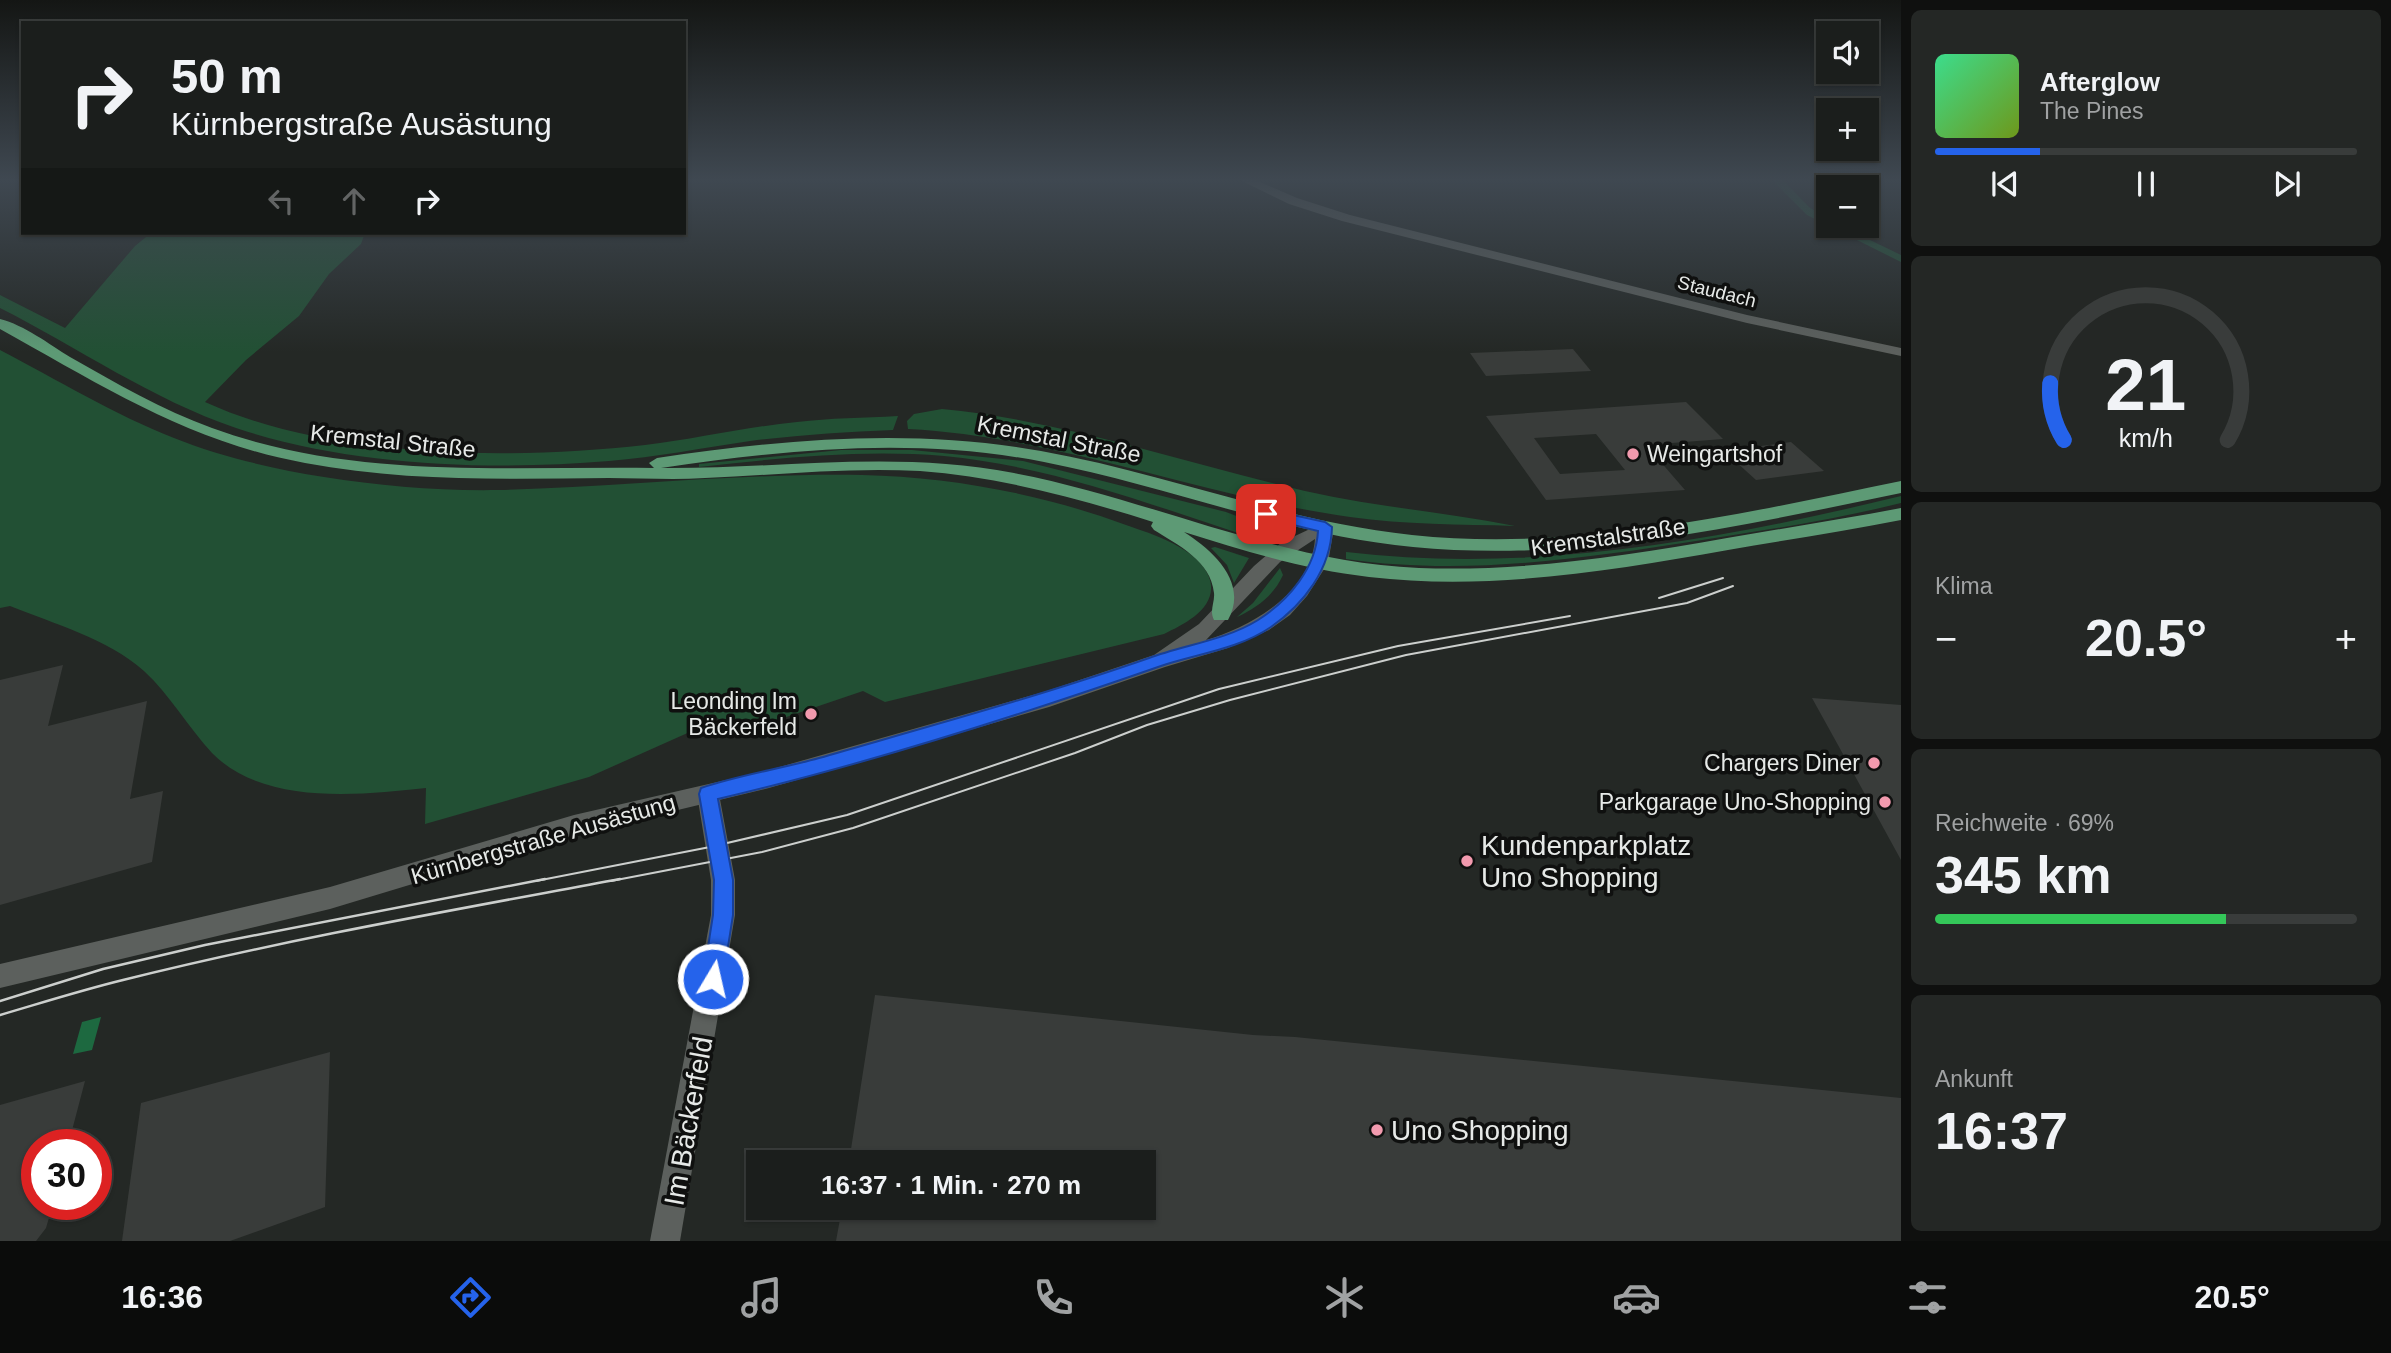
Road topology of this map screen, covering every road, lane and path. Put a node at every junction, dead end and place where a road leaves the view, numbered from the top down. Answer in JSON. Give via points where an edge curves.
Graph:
{"nodes":[{"id":1,"x":1421,"y":237,"type":"edge"},
{"id":2,"x":0,"y":323,"type":"edge"},
{"id":3,"x":1901,"y":352,"type":"edge"},
{"id":4,"x":601,"y":472,"type":"junction"},
{"id":5,"x":1901,"y":487,"type":"edge"},
{"id":6,"x":1132,"y":510,"type":"junction"},
{"id":7,"x":1901,"y":514,"type":"edge"},
{"id":8,"x":1325,"y":527,"type":"junction"},
{"id":9,"x":1503,"y":544,"type":"joint"},
{"id":10,"x":1276,"y":552,"type":"junction"},
{"id":11,"x":1319,"y":563,"type":"junction"},
{"id":12,"x":1221,"y":615,"type":"junction"},
{"id":13,"x":1161,"y":660,"type":"junction"},
{"id":14,"x":708,"y":794,"type":"junction"},
{"id":15,"x":0,"y":976,"type":"edge"},
{"id":16,"x":665,"y":1241,"type":"edge"}],
"edges":[{"from":1,"to":3,"type":"main road","name":"Staudach","via":[[1747,319]]},
{"from":2,"to":4,"type":"main road","name":"Kremstal Straße","via":[[132,398],[212,433],[256,446],[320,460],[418,472]]},
{"from":4,"to":6,"type":"main road","name":"Kremstal Straße","via":[[697,473],[869,464],[919,467],[1020,480]]},
{"from":4,"to":8,"type":"main road","name":"Kremstal Straße","via":[[811,444],[938,443],[1040,456]]},
{"from":5,"to":9,"type":"main road","name":"Kremstalstraße","via":[[1632,535]]},
{"from":6,"to":10,"type":"main road","name":"Kremstal Straße"},
{"from":6,"to":12,"type":"main road","via":[[1202,553],[1217,570],[1226,597]]},
{"from":7,"to":11,"type":"main road","name":"Kremstalstraße","via":[[1557,571],[1454,577]]},
{"from":8,"to":9,"type":"main road","name":"Kremstal Straße","via":[[1414,542]]},
{"from":8,"to":10,"type":"main road"},
{"from":8,"to":11,"type":"main road"},
{"from":10,"to":11,"type":"main road","name":"Kremstal Straße"},
{"from":10,"to":12,"type":"main road"},
{"from":11,"to":13,"type":"main road","via":[[1283,610],[1262,625],[1222,643]]},
{"from":12,"to":13,"type":"main road"},
{"from":13,"to":14,"type":"main road","name":"Kürnbergstraße Ausästung","via":[[1049,699]]},
{"from":14,"to":15,"type":"main road","name":"Kürnbergstraße Ausästung","via":[[574,825],[330,898]]},
{"from":14,"to":16,"type":"main road","name":"Im Bäckerfeld","via":[[723,880],[723,915]]}]}
